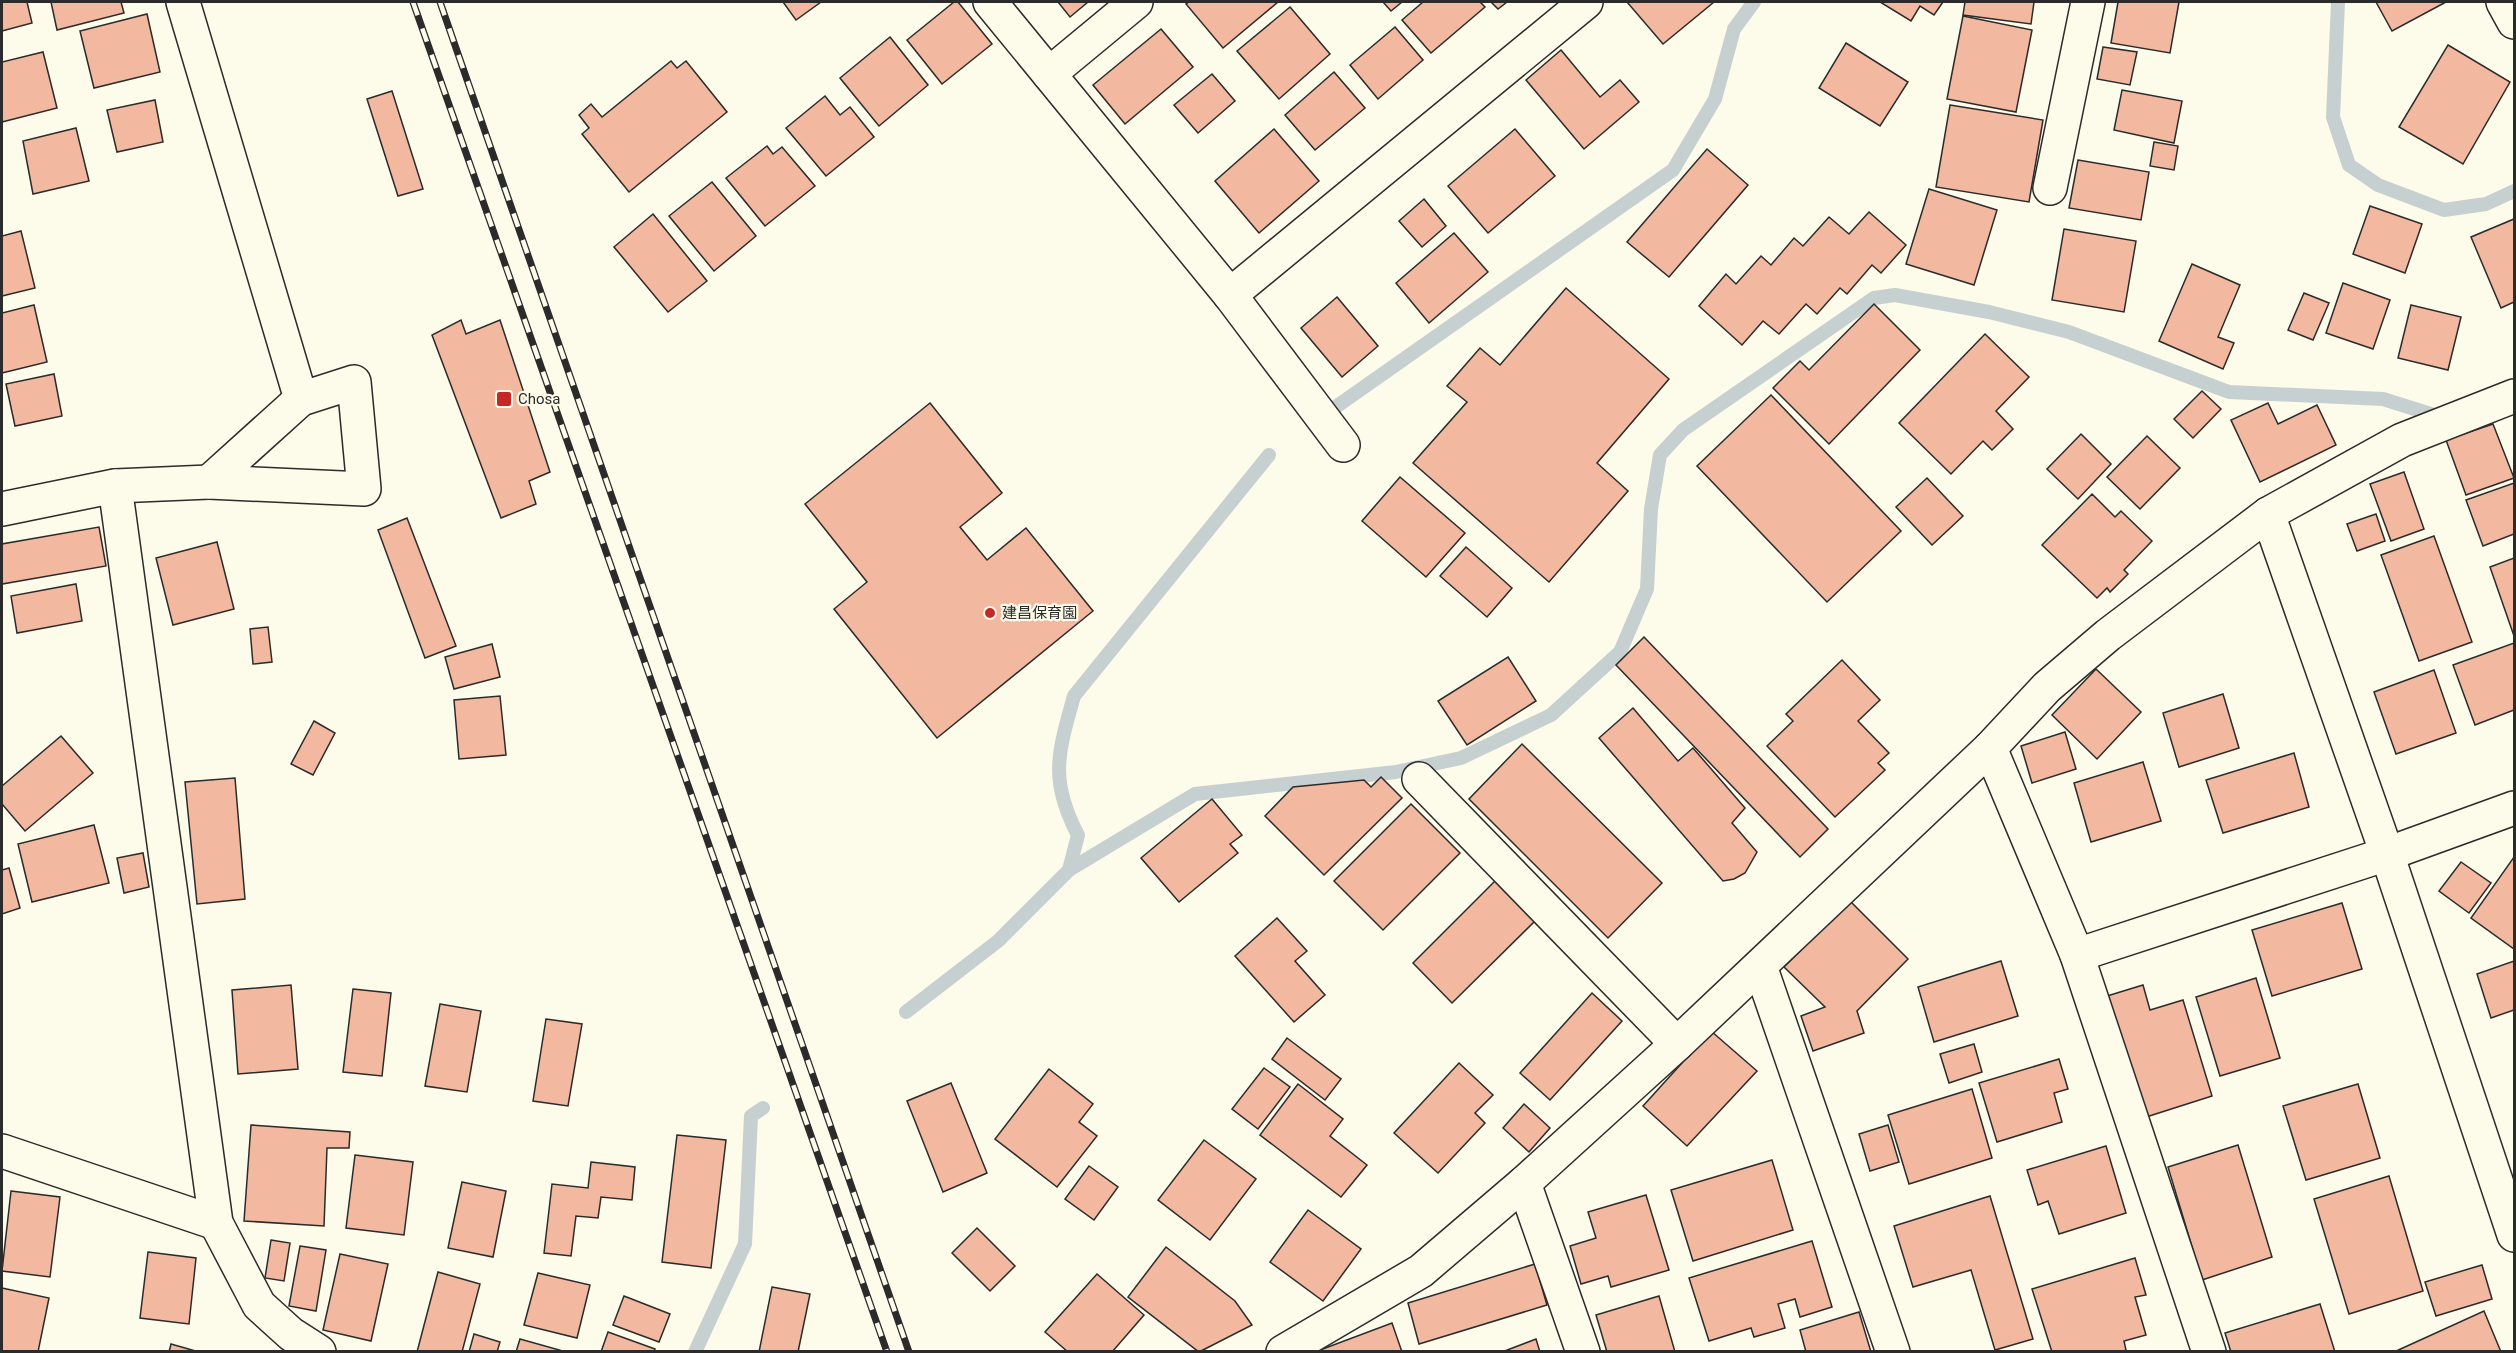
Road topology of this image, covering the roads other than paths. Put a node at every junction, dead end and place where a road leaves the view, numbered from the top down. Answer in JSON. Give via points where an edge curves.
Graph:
{"nodes":[{"id":1,"x":183,"y":2,"type":"edge"},
{"id":2,"x":990,"y":2,"type":"edge"},
{"id":3,"x":1136,"y":2,"type":"edge"},
{"id":4,"x":1586,"y":2,"type":"edge"},
{"id":5,"x":2088,"y":2,"type":"edge"},
{"id":6,"x":2503,"y":2,"type":"edge"},
{"id":7,"x":2514,"y":22,"type":"edge"},
{"id":8,"x":1049,"y":74,"type":"junction"},
{"id":9,"x":2050,"y":188,"type":"dead end"},
{"id":10,"x":1230,"y":295,"type":"junction"},
{"id":11,"x":2514,"y":396,"type":"edge"},
{"id":12,"x":301,"y":399,"type":"junction"},
{"id":13,"x":1343,"y":445,"type":"dead end"},
{"id":14,"x":209,"y":482,"type":"junction"},
{"id":15,"x":115,"y":486,"type":"junction"},
{"id":16,"x":2,"y":509,"type":"edge"},
{"id":17,"x":2268,"y":514,"type":"junction"},
{"id":18,"x":1990,"y":748,"type":"junction"},
{"id":19,"x":1419,"y":779,"type":"dead end"},
{"id":20,"x":2514,"y":808,"type":"edge"},
{"id":21,"x":2387,"y":854,"type":"junction"},
{"id":22,"x":2077,"y":955,"type":"junction"},
{"id":23,"x":1760,"y":966,"type":"junction"},
{"id":24,"x":1677,"y":1044,"type":"junction"},
{"id":25,"x":2,"y":1151,"type":"edge"},
{"id":26,"x":1524,"y":1184,"type":"junction"},
{"id":27,"x":216,"y":1223,"type":"junction"},
{"id":28,"x":2514,"y":1235,"type":"edge"},
{"id":29,"x":319,"y":1352,"type":"edge"},
{"id":30,"x":1283,"y":1352,"type":"edge"},
{"id":31,"x":1583,"y":1352,"type":"edge"},
{"id":32,"x":1893,"y":1352,"type":"edge"},
{"id":33,"x":2209,"y":1352,"type":"edge"}],
"edges":[{"from":1,"to":12,"type":"street"},
{"from":2,"to":8,"type":"street"},
{"from":3,"to":8,"type":"street"},
{"from":4,"to":10,"type":"street"},
{"from":5,"to":9,"type":"street"},
{"from":6,"to":7,"type":"street"},
{"from":8,"to":10,"type":"street"},
{"from":10,"to":13,"type":"street"},
{"from":11,"to":17,"type":"street","via":[[2402,440]]},
{"from":12,"to":14,"type":"street"},
{"from":12,"to":14,"type":"street","via":[[354,382],[364,489]]},
{"from":14,"to":15,"type":"street"},
{"from":15,"to":16,"type":"street"},
{"from":15,"to":27,"type":"street"},
{"from":17,"to":18,"type":"street","via":[[2108,635],[2047,687]]},
{"from":17,"to":21,"type":"street"},
{"from":18,"to":22,"type":"street"},
{"from":18,"to":23,"type":"street"},
{"from":19,"to":24,"type":"street"},
{"from":20,"to":21,"type":"street"},
{"from":21,"to":22,"type":"street"},
{"from":21,"to":28,"type":"street"},
{"from":22,"to":33,"type":"street"},
{"from":23,"to":24,"type":"street"},
{"from":23,"to":32,"type":"street"},
{"from":24,"to":26,"type":"street"},
{"from":25,"to":27,"type":"street"},
{"from":26,"to":30,"type":"street","via":[[1421,1271]]},
{"from":26,"to":31,"type":"street"},
{"from":27,"to":29,"type":"street","via":[[259,1305],[291,1334]]}]}
